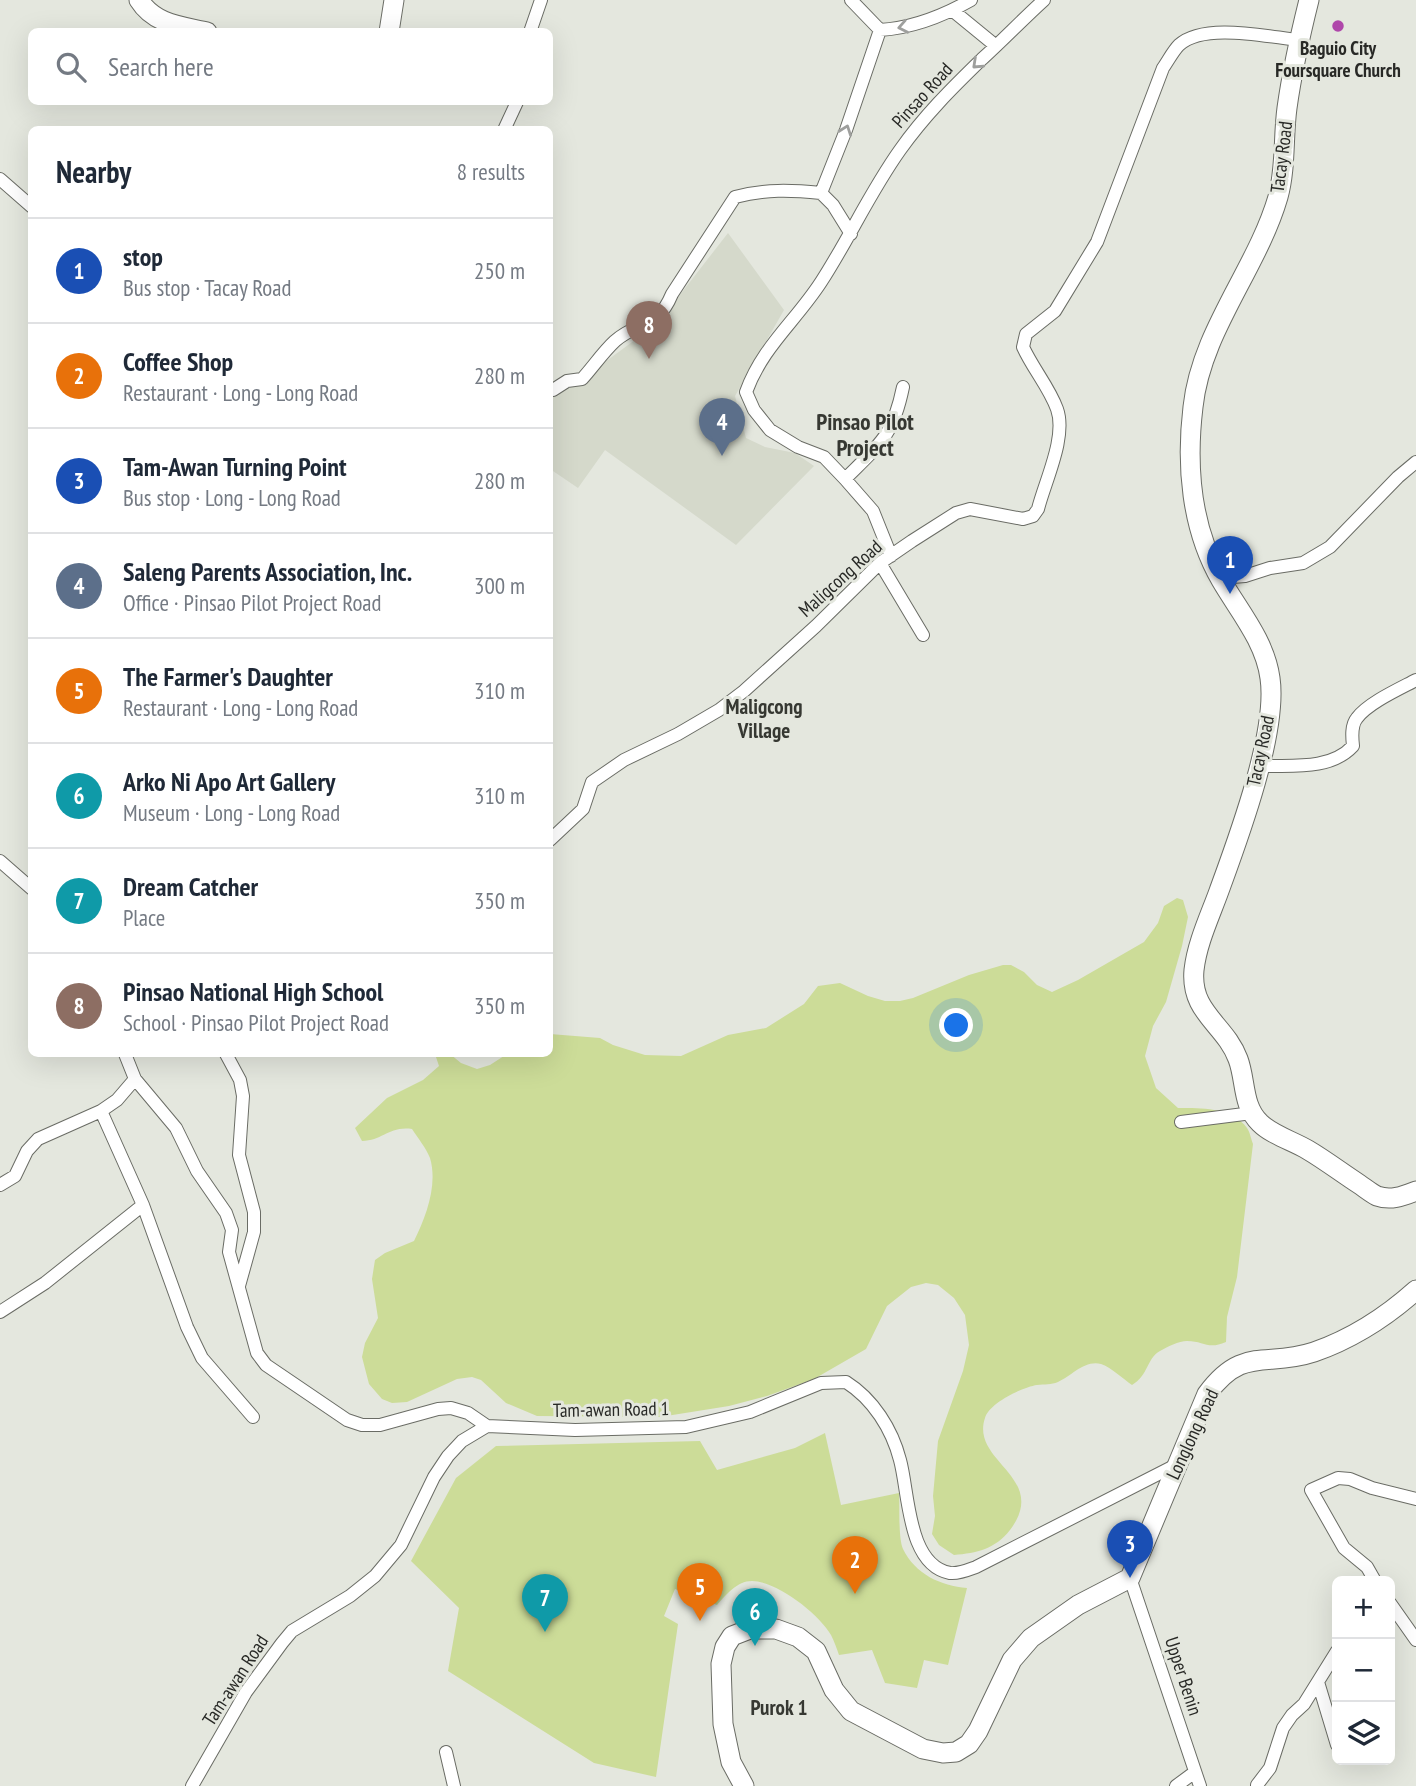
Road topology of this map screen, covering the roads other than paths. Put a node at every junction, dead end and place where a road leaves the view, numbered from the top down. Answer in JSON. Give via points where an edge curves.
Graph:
{"nodes":[{"id":1,"x":139,"y":0,"type":"edge"},
{"id":2,"x":394,"y":0,"type":"edge"},
{"id":3,"x":541,"y":0,"type":"edge"},
{"id":4,"x":851,"y":0,"type":"edge"},
{"id":5,"x":971,"y":0,"type":"edge"},
{"id":6,"x":1044,"y":0,"type":"edge"},
{"id":7,"x":1309,"y":0,"type":"edge"},
{"id":8,"x":953,"y":10,"type":"junction"},
{"id":9,"x":187,"y":28,"type":"edge"},
{"id":10,"x":389,"y":28,"type":"edge"},
{"id":11,"x":531,"y":28,"type":"edge"},
{"id":12,"x":880,"y":30,"type":"junction"},
{"id":13,"x":1299,"y":40,"type":"junction"},
{"id":14,"x":996,"y":46,"type":"junction"},
{"id":15,"x":516,"y":105,"type":"edge"},
{"id":16,"x":507,"y":126,"type":"edge"},
{"id":17,"x":0,"y":179,"type":"edge"},
{"id":18,"x":821,"y":193,"type":"junction"},
{"id":19,"x":28,"y":204,"type":"edge"},
{"id":20,"x":851,"y":234,"type":"junction"},
{"id":21,"x":903,"y":387,"type":"dead end"},
{"id":22,"x":553,"y":391,"type":"edge"},
{"id":23,"x":1416,"y":462,"type":"edge"},
{"id":24,"x":845,"y":479,"type":"junction"},
{"id":25,"x":886,"y":560,"type":"junction"},
{"id":26,"x":1220,"y":578,"type":"junction"},
{"id":27,"x":923,"y":635,"type":"dead end"},
{"id":28,"x":1416,"y":680,"type":"edge"},
{"id":29,"x":1259,"y":766,"type":"junction"},
{"id":30,"x":553,"y":837,"type":"edge"},
{"id":31,"x":0,"y":861,"type":"edge"},
{"id":32,"x":28,"y":885,"type":"edge"},
{"id":33,"x":126,"y":1057,"type":"edge"},
{"id":34,"x":228,"y":1057,"type":"edge"},
{"id":35,"x":135,"y":1079,"type":"junction"},
{"id":36,"x":101,"y":1111,"type":"junction"},
{"id":37,"x":1252,"y":1113,"type":"junction"},
{"id":38,"x":1181,"y":1122,"type":"dead end"},
{"id":39,"x":0,"y":1185,"type":"edge"},
{"id":40,"x":1416,"y":1191,"type":"edge"},
{"id":41,"x":143,"y":1205,"type":"junction"},
{"id":42,"x":239,"y":1286,"type":"junction"},
{"id":43,"x":1416,"y":1290,"type":"edge"},
{"id":44,"x":0,"y":1312,"type":"edge"},
{"id":45,"x":253,"y":1417,"type":"dead end"},
{"id":46,"x":487,"y":1426,"type":"junction"},
{"id":47,"x":1176,"y":1465,"type":"junction"},
{"id":48,"x":1416,"y":1499,"type":"edge"},
{"id":49,"x":1372,"y":1576,"type":"edge"},
{"id":50,"x":1130,"y":1578,"type":"junction"},
{"id":51,"x":1395,"y":1609,"type":"edge"},
{"id":52,"x":1416,"y":1640,"type":"edge"},
{"id":53,"x":1332,"y":1659,"type":"edge"},
{"id":54,"x":1318,"y":1682,"type":"junction"},
{"id":55,"x":1332,"y":1728,"type":"edge"},
{"id":56,"x":446,"y":1752,"type":"dead end"},
{"id":57,"x":1195,"y":1772,"type":"junction"},
{"id":58,"x":1257,"y":1785,"type":"edge"},
{"id":59,"x":192,"y":1786,"type":"edge"},
{"id":60,"x":454,"y":1786,"type":"edge"},
{"id":61,"x":744,"y":1786,"type":"edge"},
{"id":62,"x":1176,"y":1786,"type":"edge"},
{"id":63,"x":1200,"y":1786,"type":"edge"}],
"edges":[{"from":1,"to":9,"type":"main road","via":[[153,17]]},
{"from":2,"to":10,"type":"main road"},
{"from":3,"to":11,"type":"street"},
{"from":4,"to":12,"type":"street"},
{"from":5,"to":8,"type":"street"},
{"from":6,"to":14,"type":"street","name":"Pinsao Road"},
{"from":7,"to":13,"type":"main road","name":"Tacay Road"},
{"from":8,"to":12,"type":"street","one_way":true,"via":[[909,26]]},
{"from":8,"to":14,"type":"street"},
{"from":18,"to":12,"type":"street","one_way":true},
{"from":13,"to":25,"type":"street","name":"Maligcong Road","via":[[1208,34],[1196,35],[1179,46],[1163,68],[1097,242],[1055,311],[1026,334],[1023,347],[1053,399],[1061,429],[1038,509],[1023,519],[970,509],[956,513]]},
{"from":13,"to":26,"type":"main road","name":"Tacay Road","via":[[1278,196],[1203,363],[1193,402],[1195,514]]},
{"from":14,"to":20,"type":"street","name":"Pinsao Road","one_way":true,"via":[[918,125],[878,183]]},
{"from":15,"to":16,"type":"street"},
{"from":17,"to":19,"type":"street"},
{"from":18,"to":20,"type":"street"},
{"from":18,"to":22,"type":"street","via":[[756,191],[735,197],[665,310],[615,341],[582,379],[567,381]]},
{"from":20,"to":24,"type":"street","name":"Pinsao Road","via":[[818,286],[777,335],[746,392],[770,430],[824,457]]},
{"from":21,"to":24,"type":"street","via":[[897,416],[885,439]]},
{"from":23,"to":26,"type":"street","via":[[1330,547],[1303,563]]},
{"from":24,"to":25,"type":"street","via":[[873,511]]},
{"from":25,"to":27,"type":"street"},
{"from":25,"to":30,"type":"street","name":"Maligcong Road","via":[[719,710],[592,782],[583,809]]},
{"from":26,"to":29,"type":"main road","name":"Tacay Road","via":[[1255,634],[1270,677],[1270,716]]},
{"from":28,"to":29,"type":"street","via":[[1356,719],[1353,746],[1343,757],[1318,764]]},
{"from":29,"to":37,"type":"main road","name":"Tacay Road","via":[[1194,966],[1193,984],[1196,1000],[1237,1055]]},
{"from":31,"to":32,"type":"street"},
{"from":33,"to":35,"type":"street","name":"Tam-awan Road 1"},
{"from":34,"to":42,"type":"street","via":[[243,1096],[239,1155],[254,1212],[254,1232]]},
{"from":35,"to":36,"type":"street"},
{"from":35,"to":42,"type":"street","name":"Tam-awan Road 1","via":[[176,1128],[197,1171],[226,1213],[232,1230],[229,1252]]},
{"from":36,"to":39,"type":"street","via":[[38,1139],[15,1175]]},
{"from":36,"to":41,"type":"street"},
{"from":37,"to":38,"type":"street"},
{"from":37,"to":40,"type":"main road","via":[[1261,1125],[1377,1196],[1399,1198]]},
{"from":41,"to":44,"type":"street","via":[[45,1283]]},
{"from":41,"to":45,"type":"street","via":[[202,1358]]},
{"from":42,"to":46,"type":"street","name":"Tam-awan Road 1","via":[[257,1353],[266,1365],[347,1420],[380,1425],[451,1408]]},
{"from":43,"to":47,"type":"main road","name":"Longlong Road","via":[[1377,1320],[1334,1344],[1297,1356],[1232,1367],[1207,1394]]},
{"from":46,"to":47,"type":"street","name":"Tam-awan Road 1","via":[[575,1430],[686,1427],[750,1412],[821,1383],[846,1382],[870,1402],[884,1423],[900,1458],[917,1542],[935,1565],[949,1573],[976,1567]]},
{"from":46,"to":59,"type":"street","name":"Tam-awan Road","via":[[448,1456],[401,1545],[375,1576],[292,1631],[282,1643],[246,1692]]},
{"from":47,"to":50,"type":"main road","name":"Longlong Road"},
{"from":48,"to":49,"type":"street","via":[[1350,1479],[1338,1478],[1311,1490],[1344,1548]]},
{"from":50,"to":57,"type":"street","name":"Upper Benin"},
{"from":50,"to":61,"type":"main road","via":[[1056,1619],[1026,1643],[1006,1671],[978,1731],[956,1752],[923,1749],[851,1711],[834,1690],[816,1651],[798,1637],[776,1629],[738,1632],[725,1647],[720,1680],[728,1754]]},
{"from":51,"to":52,"type":"street"},
{"from":53,"to":54,"type":"street"},
{"from":54,"to":55,"type":"street"},
{"from":54,"to":58,"type":"street","via":[[1283,1728],[1270,1768]]},
{"from":56,"to":60,"type":"street"},
{"from":57,"to":62,"type":"street"},
{"from":57,"to":63,"type":"street","name":"Upper Benin"}]}
